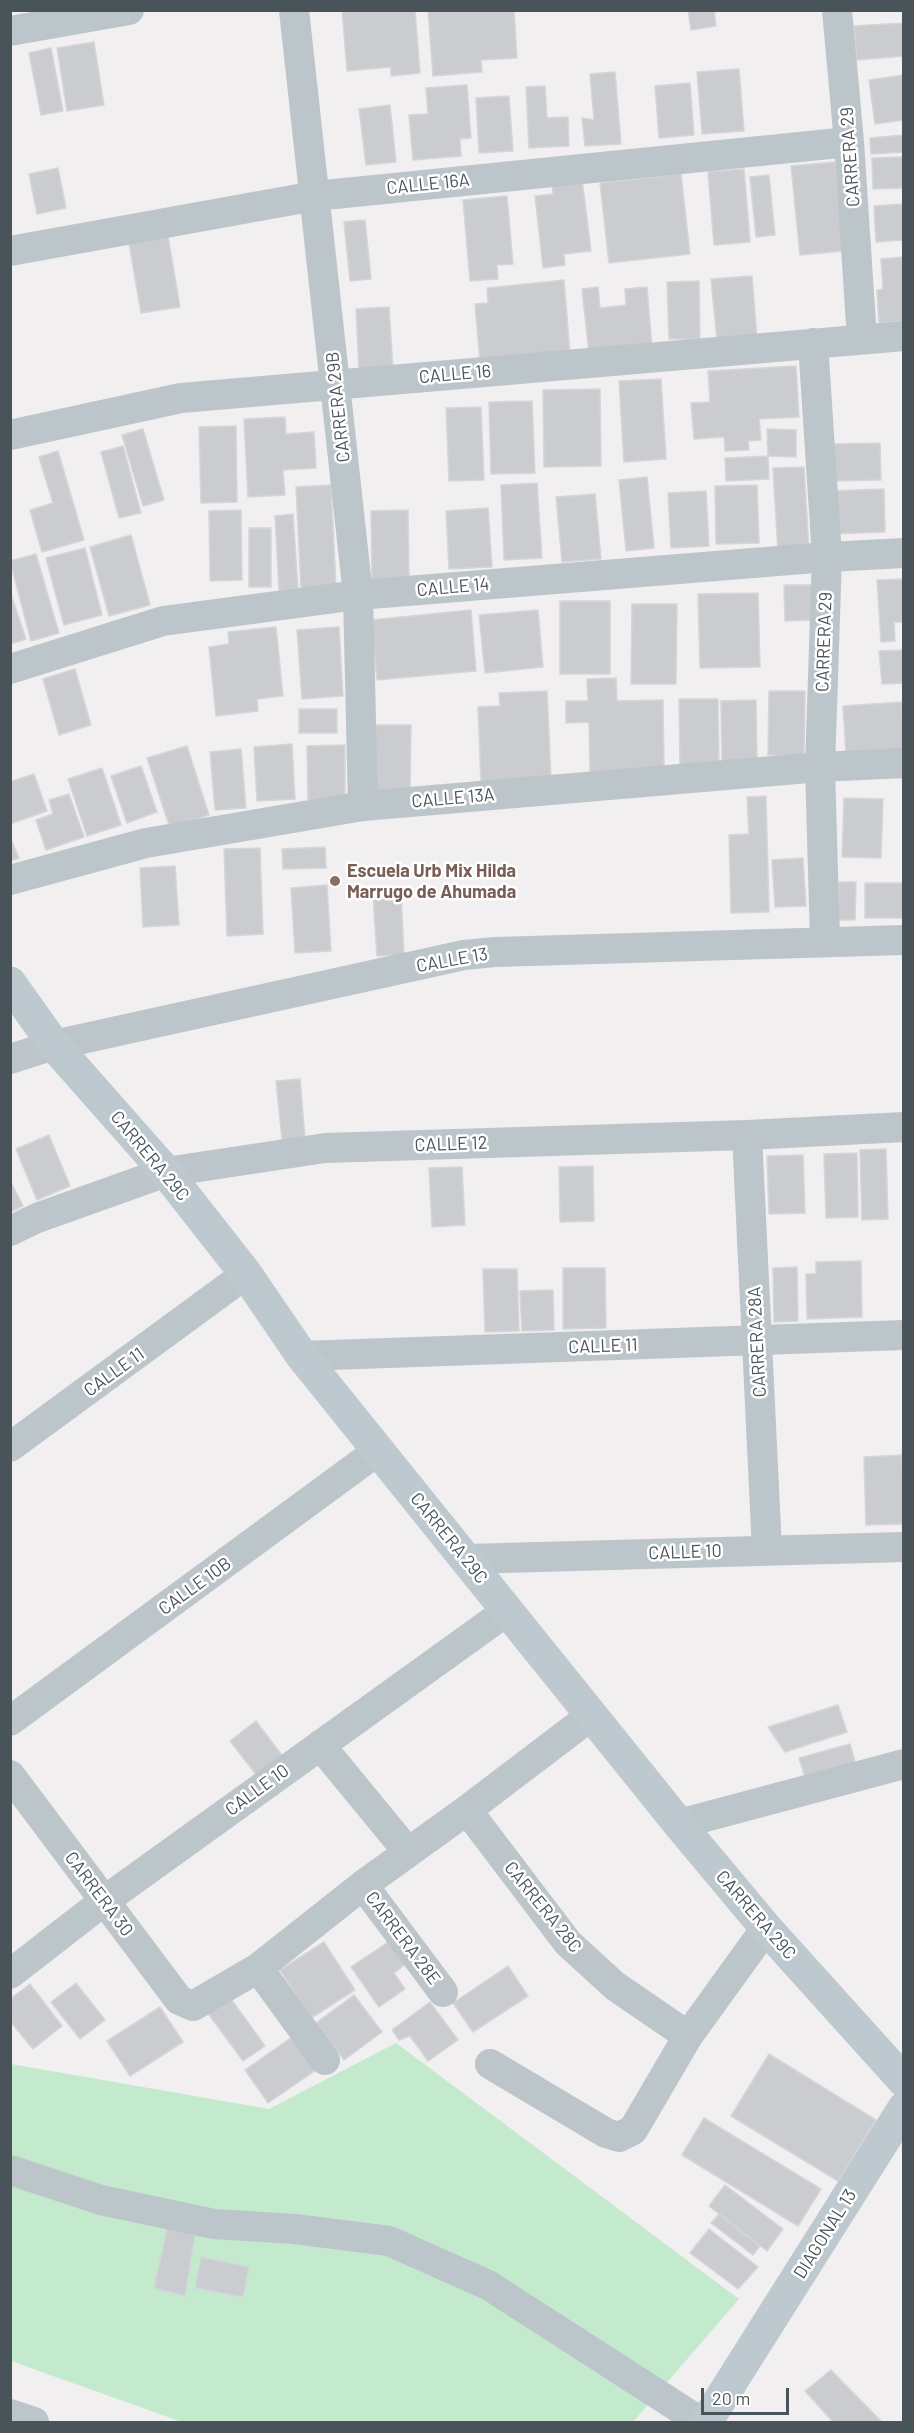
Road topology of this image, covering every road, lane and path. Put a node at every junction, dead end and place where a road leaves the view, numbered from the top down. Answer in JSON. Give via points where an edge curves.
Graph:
{"nodes":[{"id":1,"x":129,"y":10,"type":"edge"},
{"id":2,"x":294,"y":10,"type":"edge"},
{"id":3,"x":837,"y":10,"type":"edge"},
{"id":4,"x":10,"y":31,"type":"edge"},
{"id":5,"x":849,"y":142,"type":"junction"},
{"id":6,"x":315,"y":196,"type":"junction"},
{"id":7,"x":10,"y":251,"type":"edge"},
{"id":8,"x":903,"y":336,"type":"edge"},
{"id":9,"x":862,"y":339,"type":"junction"},
{"id":10,"x":813,"y":343,"type":"junction"},
{"id":11,"x":335,"y":385,"type":"junction"},
{"id":12,"x":10,"y":435,"type":"edge"},
{"id":13,"x":903,"y":553,"type":"edge"},
{"id":14,"x":827,"y":557,"type":"junction"},
{"id":15,"x":358,"y":595,"type":"junction"},
{"id":16,"x":10,"y":669,"type":"edge"},
{"id":17,"x":903,"y":763,"type":"edge"},
{"id":18,"x":820,"y":767,"type":"junction"},
{"id":19,"x":363,"y":806,"type":"junction"},
{"id":20,"x":10,"y":880,"type":"edge"},
{"id":21,"x":903,"y":940,"type":"edge"},
{"id":22,"x":825,"y":941,"type":"junction"},
{"id":23,"x":10,"y":983,"type":"edge"},
{"id":24,"x":54,"y":1045,"type":"junction"},
{"id":25,"x":10,"y":1059,"type":"edge"},
{"id":26,"x":903,"y":1128,"type":"edge"},
{"id":27,"x":747,"y":1135,"type":"junction"},
{"id":28,"x":166,"y":1172,"type":"junction"},
{"id":29,"x":10,"y":1231,"type":"edge"},
{"id":30,"x":246,"y":1274,"type":"junction"},
{"id":31,"x":903,"y":1335,"type":"edge"},
{"id":32,"x":756,"y":1341,"type":"junction"},
{"id":33,"x":302,"y":1356,"type":"junction"},
{"id":34,"x":10,"y":1448,"type":"edge"},
{"id":35,"x":379,"y":1450,"type":"junction"},
{"id":36,"x":903,"y":1547,"type":"edge"},
{"id":37,"x":767,"y":1550,"type":"junction"},
{"id":38,"x":466,"y":1559,"type":"junction"},
{"id":39,"x":507,"y":1611,"type":"junction"},
{"id":40,"x":592,"y":1715,"type":"junction"},
{"id":41,"x":10,"y":1721,"type":"edge"},
{"id":42,"x":320,"y":1745,"type":"junction"},
{"id":43,"x":903,"y":1764,"type":"edge"},
{"id":44,"x":10,"y":1775,"type":"edge"},
{"id":45,"x":467,"y":1810,"type":"junction"},
{"id":46,"x":679,"y":1824,"type":"junction"},
{"id":47,"x":408,"y":1852,"type":"junction"},
{"id":48,"x":363,"y":1885,"type":"junction"},
{"id":49,"x":104,"y":1901,"type":"junction"},
{"id":50,"x":766,"y":1928,"type":"junction"},
{"id":51,"x":258,"y":1968,"type":"junction"},
{"id":52,"x":10,"y":1974,"type":"edge"},
{"id":53,"x":443,"y":1992,"type":"dead end"},
{"id":54,"x":688,"y":2036,"type":"junction"},
{"id":55,"x":325,"y":2060,"type":"dead end"},
{"id":56,"x":490,"y":2064,"type":"dead end"},
{"id":57,"x":903,"y":2081,"type":"edge"},
{"id":58,"x":903,"y":2108,"type":"edge"},
{"id":59,"x":10,"y":2170,"type":"edge"},
{"id":60,"x":10,"y":2414,"type":"edge"},
{"id":61,"x":34,"y":2422,"type":"edge"},
{"id":62,"x":701,"y":2422,"type":"edge"},
{"id":63,"x":706,"y":2422,"type":"edge"}],
"edges":[{"from":1,"to":4,"type":"street"},
{"from":2,"to":6,"type":"street","name":"CARRERA 29B"},
{"from":3,"to":5,"type":"street","name":"CARRERA 29"},
{"from":5,"to":6,"type":"street","name":"CALLE 16A"},
{"from":5,"to":9,"type":"street","name":"CARRERA 29"},
{"from":6,"to":7,"type":"street","name":"CALLE 16A"},
{"from":6,"to":11,"type":"street","name":"CARRERA 29B"},
{"from":8,"to":9,"type":"street","name":"CALLE 16"},
{"from":9,"to":10,"type":"street","name":"CALLE 16"},
{"from":10,"to":11,"type":"street","name":"CALLE 16"},
{"from":10,"to":14,"type":"street","name":"CARRERA 29"},
{"from":11,"to":12,"type":"street","name":"CALLE 16","via":[[181,398]]},
{"from":11,"to":15,"type":"street","name":"CARRERA 29B"},
{"from":13,"to":14,"type":"street","name":"CALLE 14"},
{"from":14,"to":15,"type":"street","name":"CALLE 14"},
{"from":14,"to":18,"type":"street","name":"CARRERA 29"},
{"from":15,"to":16,"type":"street","name":"CALLE 14","via":[[163,621]]},
{"from":15,"to":19,"type":"street","name":"CARRERA 29B"},
{"from":17,"to":18,"type":"street","name":"CALLE 13A"},
{"from":18,"to":19,"type":"street","name":"CALLE 13A"},
{"from":18,"to":22,"type":"street","name":"CARRERA 29"},
{"from":19,"to":20,"type":"street","name":"CALLE 13A","via":[[146,843]]},
{"from":21,"to":22,"type":"street","name":"CALLE 13"},
{"from":22,"to":24,"type":"street","name":"CALLE 13","via":[[464,955]]},
{"from":23,"to":24,"type":"street","name":"CARRERA 29C"},
{"from":24,"to":25,"type":"street","name":"CALLE 13"},
{"from":24,"to":28,"type":"street","name":"CARRERA 29C"},
{"from":26,"to":27,"type":"street","name":"CALLE 12"},
{"from":27,"to":28,"type":"street","name":"CALLE 12","via":[[325,1148]]},
{"from":27,"to":32,"type":"street","name":"CARRERA 28A"},
{"from":28,"to":29,"type":"street","name":"CALLE 12"},
{"from":28,"to":30,"type":"street","name":"CARRERA 29C"},
{"from":30,"to":33,"type":"street","name":"CARRERA 29C"},
{"from":30,"to":34,"type":"street","name":"CALLE 11"},
{"from":31,"to":32,"type":"street","name":"CALLE 11"},
{"from":32,"to":33,"type":"street","name":"CALLE 11"},
{"from":32,"to":37,"type":"street","name":"CARRERA 28A"},
{"from":33,"to":35,"type":"street","name":"CARRERA 29C"},
{"from":35,"to":38,"type":"street","name":"CARRERA 29C"},
{"from":35,"to":41,"type":"street","name":"CALLE 10B"},
{"from":36,"to":37,"type":"street","name":"CALLE 10"},
{"from":37,"to":38,"type":"street","name":"CALLE 10"},
{"from":38,"to":39,"type":"street","name":"CARRERA 29C"},
{"from":39,"to":40,"type":"street","name":"CARRERA 29C"},
{"from":39,"to":42,"type":"street","name":"CALLE 10"},
{"from":40,"to":45,"type":"street"},
{"from":40,"to":46,"type":"street","name":"CARRERA 29C"},
{"from":42,"to":47,"type":"street"},
{"from":42,"to":49,"type":"street","name":"CALLE 10"},
{"from":43,"to":46,"type":"street"},
{"from":44,"to":49,"type":"street","name":"CARRERA 30"},
{"from":45,"to":47,"type":"street"},
{"from":45,"to":54,"type":"street","name":"CARRERA 28C","via":[[568,1943],[615,1986]]},
{"from":46,"to":50,"type":"street","name":"CARRERA 29C"},
{"from":47,"to":48,"type":"street"},
{"from":48,"to":51,"type":"street"},
{"from":48,"to":53,"type":"street","name":"CARRERA 28E"},
{"from":49,"to":51,"type":"street","name":"CARRERA 30","via":[[179,2000],[193,2006]]},
{"from":49,"to":52,"type":"street","name":"CALLE 10"},
{"from":50,"to":54,"type":"street"},
{"from":50,"to":57,"type":"street","name":"CARRERA 29C"},
{"from":51,"to":55,"type":"street"},
{"from":54,"to":56,"type":"street","via":[[633,2130],[619,2137]]},
{"from":58,"to":63,"type":"street","name":"DIAGONAL 13"},
{"from":59,"to":62,"type":"street","via":[[100,2200],[214,2224],[389,2241],[488,2285]]},
{"from":60,"to":61,"type":"street"}]}
